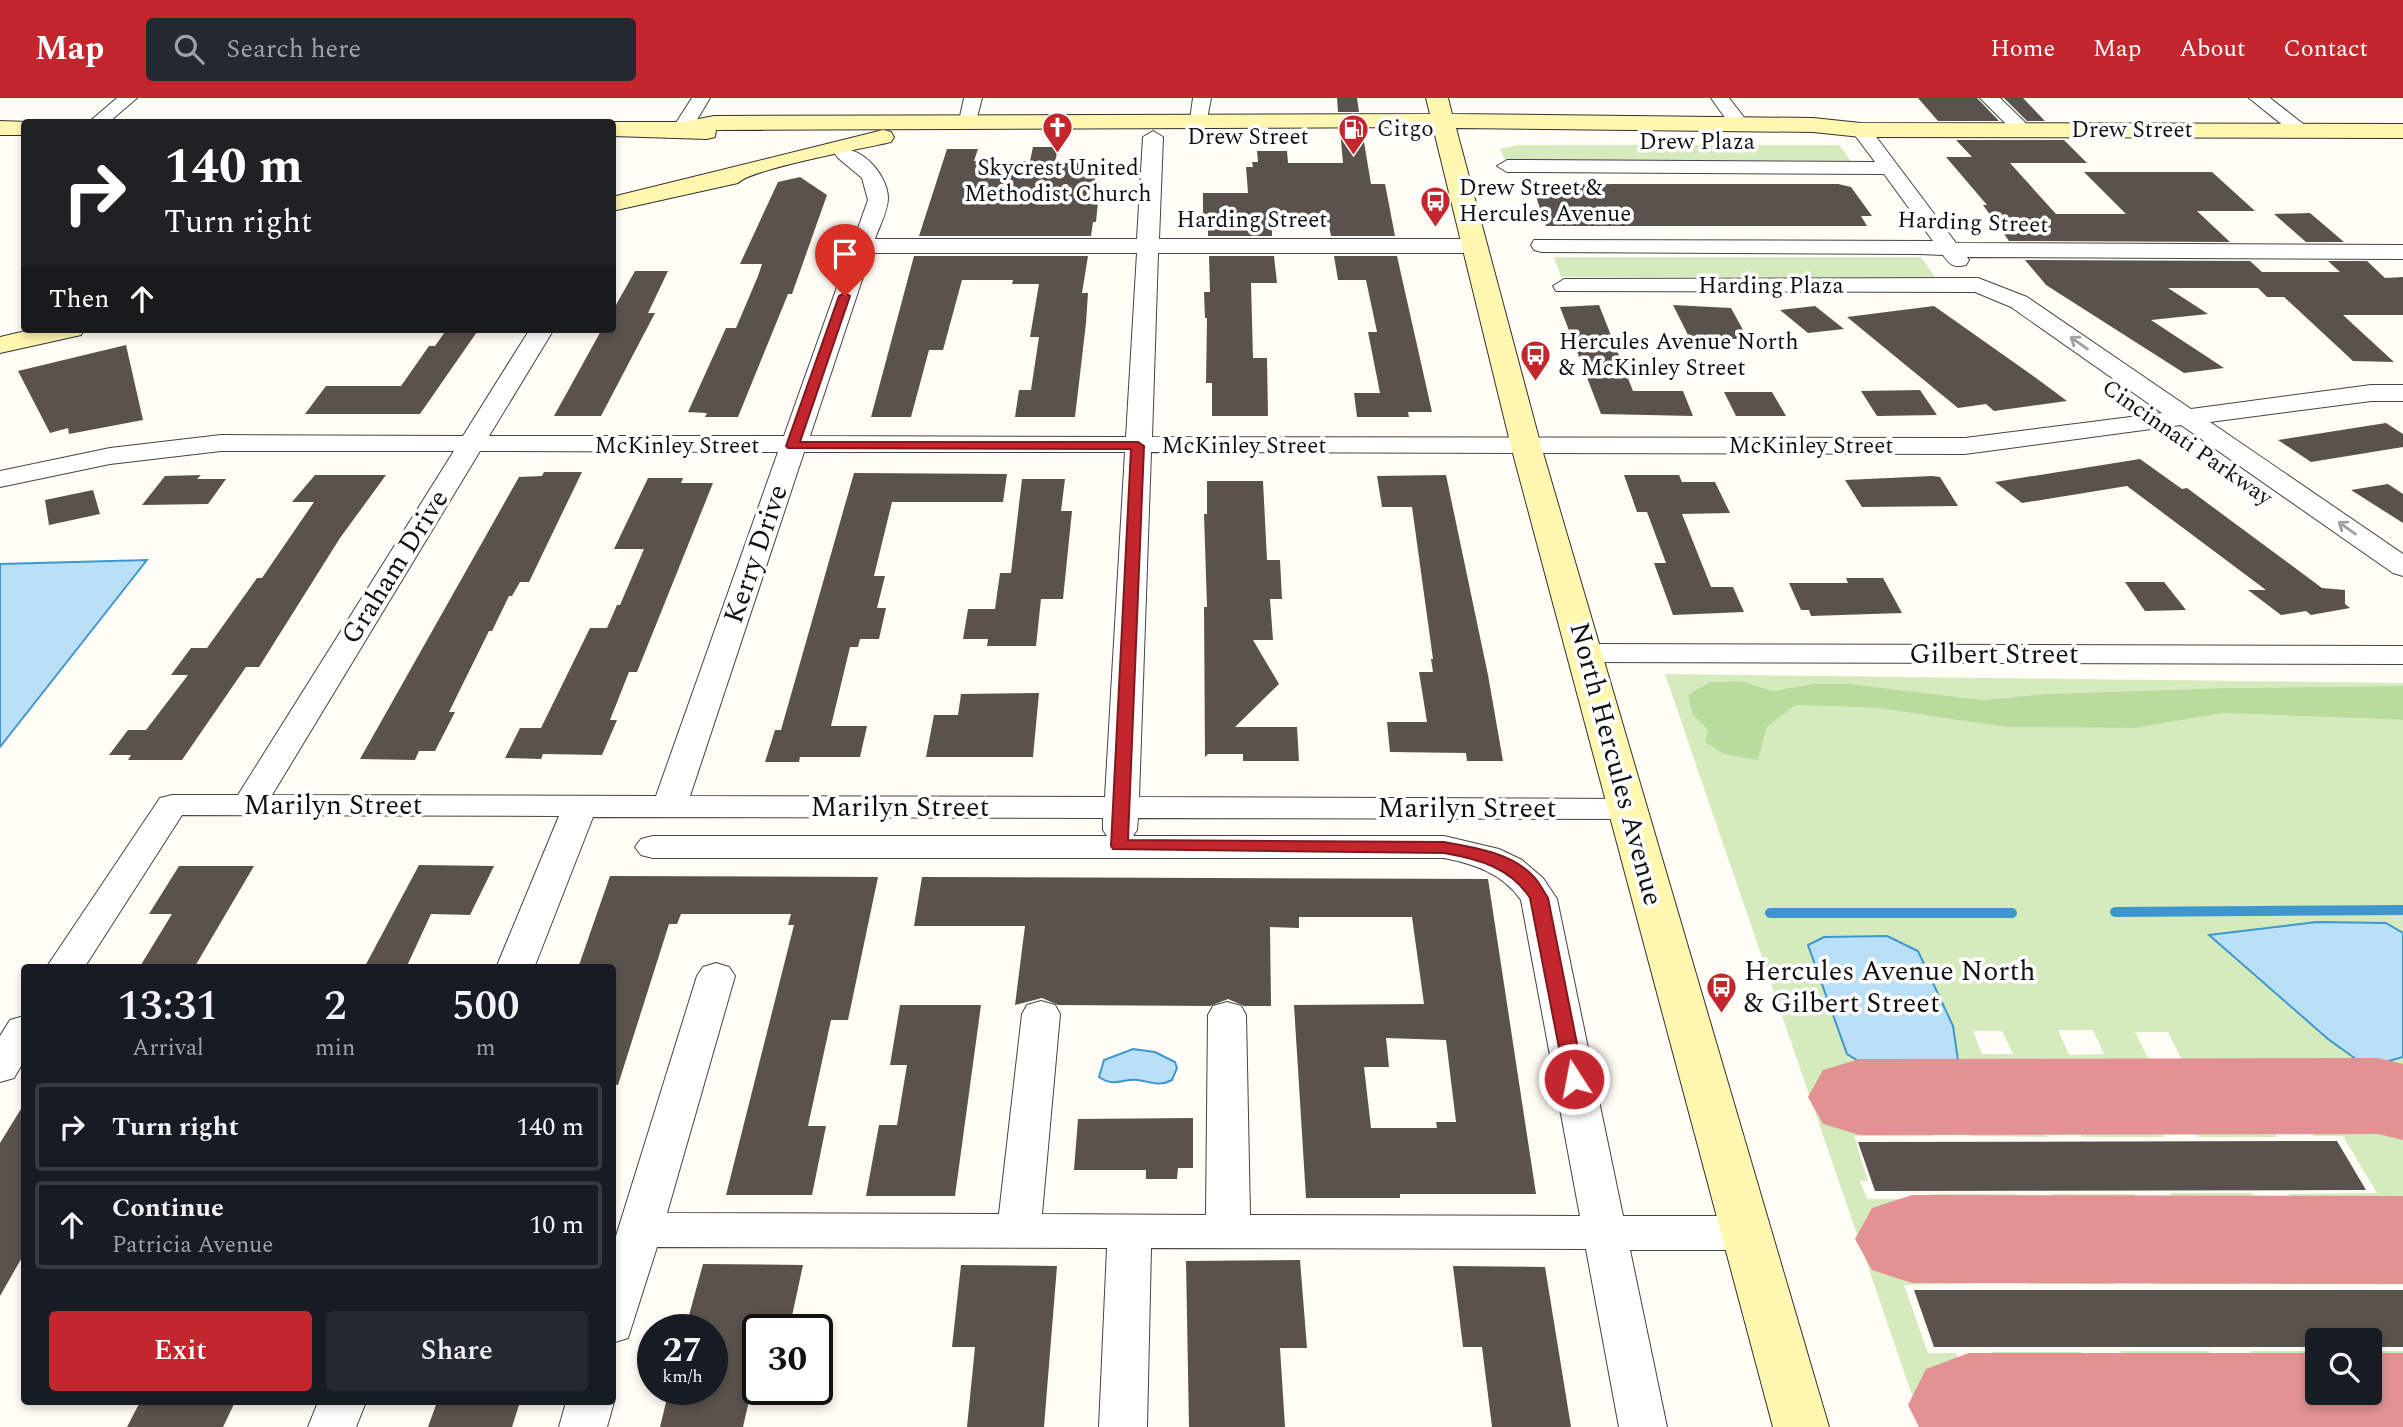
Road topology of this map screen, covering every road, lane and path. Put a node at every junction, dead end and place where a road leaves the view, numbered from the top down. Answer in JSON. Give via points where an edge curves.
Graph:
{"nodes":[{"id":1,"x":128,"y":98,"type":"edge"},
{"id":2,"x":701,"y":98,"type":"edge"},
{"id":3,"x":973,"y":98,"type":"edge"},
{"id":4,"x":1437,"y":98,"type":"edge"},
{"id":5,"x":1720,"y":98,"type":"edge"},
{"id":6,"x":1989,"y":98,"type":"edge"},
{"id":7,"x":2258,"y":98,"type":"edge"},
{"id":8,"x":1196,"y":115,"type":"edge"},
{"id":9,"x":102,"y":119,"type":"edge"},
{"id":10,"x":968,"y":121,"type":"junction"},
{"id":11,"x":1740,"y":125,"type":"junction"},
{"id":12,"x":0,"y":128,"type":"edge"},
{"id":13,"x":21,"y":128,"type":"edge"},
{"id":14,"x":616,"y":128,"type":"edge"},
{"id":15,"x":682,"y":129,"type":"junction"},
{"id":16,"x":1446,"y":129,"type":"junction"},
{"id":17,"x":1860,"y":130,"type":"junction"},
{"id":18,"x":2022,"y":130,"type":"junction"},
{"id":19,"x":2302,"y":131,"type":"junction"},
{"id":20,"x":2403,"y":131,"type":"edge"},
{"id":21,"x":722,"y":134,"type":"junction"},
{"id":22,"x":888,"y":136,"type":"junction"},
{"id":23,"x":941,"y":136,"type":"junction"},
{"id":24,"x":1042,"y":136,"type":"junction"},
{"id":25,"x":1153,"y":137,"type":"junction"},
{"id":26,"x":845,"y":154,"type":"junction"},
{"id":27,"x":784,"y":160,"type":"junction"},
{"id":28,"x":1507,"y":166,"type":"dead end"},
{"id":29,"x":1888,"y":167,"type":"junction"},
{"id":30,"x":705,"y":183,"type":"junction"},
{"id":31,"x":616,"y":203,"type":"edge"},
{"id":32,"x":1542,"y":245,"type":"dead end"},
{"id":33,"x":862,"y":246,"type":"junction"},
{"id":34,"x":1150,"y":246,"type":"junction"},
{"id":35,"x":1475,"y":246,"type":"junction"},
{"id":36,"x":1949,"y":249,"type":"junction"},
{"id":37,"x":2403,"y":251,"type":"edge"},
{"id":38,"x":1978,"y":285,"type":"junction"},
{"id":39,"x":1563,"y":286,"type":"dead end"},
{"id":40,"x":53,"y":333,"type":"edge"},
{"id":41,"x":540,"y":333,"type":"edge"},
{"id":42,"x":0,"y":345,"type":"edge"},
{"id":43,"x":2403,"y":393,"type":"edge"},
{"id":44,"x":2184,"y":416,"type":"junction"},
{"id":45,"x":2152,"y":420,"type":"junction"},
{"id":46,"x":470,"y":446,"type":"junction"},
{"id":47,"x":793,"y":446,"type":"junction"},
{"id":48,"x":1138,"y":446,"type":"junction"},
{"id":49,"x":1527,"y":446,"type":"junction"},
{"id":50,"x":0,"y":479,"type":"edge"},
{"id":51,"x":2403,"y":567,"type":"edge"},
{"id":52,"x":2403,"y":593,"type":"edge"},
{"id":53,"x":1586,"y":653,"type":"junction"},
{"id":54,"x":2403,"y":655,"type":"edge"},
{"id":55,"x":249,"y":805,"type":"junction"},
{"id":56,"x":580,"y":806,"type":"junction"},
{"id":57,"x":668,"y":807,"type":"junction"},
{"id":58,"x":1121,"y":807,"type":"junction"},
{"id":59,"x":1628,"y":809,"type":"junction"},
{"id":60,"x":1119,"y":846,"type":"junction"},
{"id":61,"x":653,"y":847,"type":"dead end"},
{"id":62,"x":68,"y":964,"type":"edge"},
{"id":63,"x":517,"y":964,"type":"edge"},
{"id":64,"x":716,"y":976,"type":"dead end"},
{"id":65,"x":1041,"y":1014,"type":"dead end"},
{"id":66,"x":1227,"y":1015,"type":"dead end"},
{"id":67,"x":21,"y":1035,"type":"edge"},
{"id":68,"x":0,"y":1068,"type":"edge"},
{"id":69,"x":640,"y":1230,"type":"junction"},
{"id":70,"x":1019,"y":1231,"type":"junction"},
{"id":71,"x":1130,"y":1231,"type":"junction"},
{"id":72,"x":1228,"y":1231,"type":"junction"},
{"id":73,"x":1604,"y":1233,"type":"junction"},
{"id":74,"x":1746,"y":1234,"type":"junction"},
{"id":75,"x":616,"y":1311,"type":"edge"},
{"id":76,"x":341,"y":1405,"type":"edge"},
{"id":77,"x":589,"y":1405,"type":"edge"},
{"id":78,"x":332,"y":1427,"type":"edge"},
{"id":79,"x":583,"y":1427,"type":"edge"},
{"id":80,"x":1123,"y":1427,"type":"edge"},
{"id":81,"x":1643,"y":1427,"type":"edge"},
{"id":82,"x":1801,"y":1427,"type":"edge"}],
"edges":[{"from":1,"to":9,"type":"street"},
{"from":2,"to":15,"type":"street"},
{"from":3,"to":10,"type":"street"},
{"from":4,"to":16,"type":"main road","name":"North Hercules Avenue"},
{"from":5,"to":11,"type":"street"},
{"from":6,"to":18,"type":"street"},
{"from":7,"to":19,"type":"street"},
{"from":8,"to":10,"type":"main road","name":"Drew Street"},
{"from":8,"to":16,"type":"main road","name":"Drew Street","via":[[1293,126],[1368,120]]},
{"from":8,"to":22,"type":"main road","name":"Drew Street"},
{"from":8,"to":24,"type":"main road","via":[[1169,131]]},
{"from":10,"to":15,"type":"main road","name":"Drew Street","via":[[714,123]]},
{"from":11,"to":16,"type":"main road","name":"Drew Street"},
{"from":11,"to":17,"type":"main road","name":"Drew Street"},
{"from":12,"to":13,"type":"main road"},
{"from":14,"to":15,"type":"main road","name":"Drew Street"},
{"from":15,"to":21,"type":"main road","name":"Drew Street"},
{"from":16,"to":17,"type":"main road","name":"Drew Street","via":[[1820,136]]},
{"from":16,"to":25,"type":"main road","name":"Drew Street"},
{"from":16,"to":35,"type":"main road","name":"North Hercules Avenue"},
{"from":17,"to":18,"type":"main road","name":"Drew Street"},
{"from":17,"to":29,"type":"street","name":"Cincinnati Parkway"},
{"from":18,"to":19,"type":"main road","name":"Drew Street"},
{"from":19,"to":20,"type":"main road","name":"Drew Street"},
{"from":21,"to":22,"type":"main road","name":"Drew Street"},
{"from":21,"to":27,"type":"main road","via":[[793,143],[797,147]]},
{"from":22,"to":23,"type":"main road","name":"Drew Street"},
{"from":22,"to":27,"type":"main road"},
{"from":23,"to":24,"type":"main road","name":"Drew Street"},
{"from":23,"to":26,"type":"main road"},
{"from":24,"to":25,"type":"main road","name":"Drew Street"},
{"from":25,"to":34,"type":"street"},
{"from":26,"to":30,"type":"main road"},
{"from":26,"to":33,"type":"street","name":"Kerry Drive","via":[[869,170],[877,183],[878,200]]},
{"from":27,"to":30,"type":"main road"},
{"from":28,"to":29,"type":"street","name":"Drew Plaza"},
{"from":29,"to":36,"type":"street","name":"Cincinnati Parkway"},
{"from":30,"to":31,"type":"main road"},
{"from":32,"to":36,"type":"street","name":"Harding Street"},
{"from":33,"to":34,"type":"street","name":"Harding Street"},
{"from":33,"to":47,"type":"street","name":"Kerry Drive"},
{"from":34,"to":35,"type":"street","name":"Harding Street"},
{"from":34,"to":48,"type":"street"},
{"from":35,"to":49,"type":"main road","name":"North Hercules Avenue"},
{"from":36,"to":37,"type":"street","name":"Harding Street"},
{"from":36,"to":38,"type":"street","name":"Cincinnati Parkway"},
{"from":38,"to":39,"type":"street","name":"Harding Plaza"},
{"from":44,"to":38,"type":"street","name":"Cincinnati Parkway","one_way":true,"via":[[2019,302]]},
{"from":38,"to":45,"type":"street","name":"Cincinnati Parkway","via":[[1992,304]]},
{"from":40,"to":42,"type":"main road"},
{"from":41,"to":46,"type":"street","name":"Graham Drive"},
{"from":43,"to":44,"type":"street","name":"McKinley Street"},
{"from":44,"to":45,"type":"street","name":"McKinley Street"},
{"from":51,"to":44,"type":"street","name":"Cincinnati Parkway","one_way":true},
{"from":45,"to":49,"type":"street","name":"McKinley Street","via":[[1965,446]]},
{"from":45,"to":52,"type":"street","name":"Cincinnati Parkway"},
{"from":46,"to":47,"type":"street","name":"McKinley Street"},
{"from":46,"to":50,"type":"street","name":"McKinley Street","via":[[221,443],[138,450]]},
{"from":46,"to":55,"type":"street","name":"Graham Drive"},
{"from":47,"to":48,"type":"street","name":"McKinley Street"},
{"from":47,"to":57,"type":"street","name":"Kerry Drive"},
{"from":48,"to":49,"type":"street","name":"McKinley Street"},
{"from":48,"to":58,"type":"street"},
{"from":49,"to":53,"type":"main road","name":"North Hercules Avenue"},
{"from":53,"to":54,"type":"street","name":"Gilbert Street"},
{"from":53,"to":59,"type":"main road","name":"North Hercules Avenue"},
{"from":55,"to":56,"type":"street","name":"Marilyn Street"},
{"from":55,"to":62,"type":"street","name":"Marilyn Street","via":[[172,805]]},
{"from":56,"to":57,"type":"street","name":"Marilyn Street"},
{"from":56,"to":63,"type":"street"},
{"from":57,"to":58,"type":"street","name":"Marilyn Street"},
{"from":58,"to":59,"type":"street","name":"Marilyn Street"},
{"from":58,"to":60,"type":"street"},
{"from":59,"to":74,"type":"main road","name":"North Hercules Avenue"},
{"from":60,"to":61,"type":"street"},
{"from":60,"to":73,"type":"street","via":[[1444,847],[1476,853],[1526,878],[1539,898]]},
{"from":64,"to":69,"type":"street"},
{"from":65,"to":70,"type":"street"},
{"from":66,"to":72,"type":"street"},
{"from":67,"to":68,"type":"street"},
{"from":69,"to":70,"type":"street"},
{"from":69,"to":75,"type":"street"},
{"from":70,"to":71,"type":"street"},
{"from":71,"to":72,"type":"street"},
{"from":71,"to":80,"type":"street"},
{"from":72,"to":73,"type":"street"},
{"from":73,"to":74,"type":"street"},
{"from":73,"to":81,"type":"street"},
{"from":74,"to":82,"type":"main road","name":"North Hercules Avenue"},
{"from":76,"to":78,"type":"street"},
{"from":77,"to":79,"type":"street"}]}
